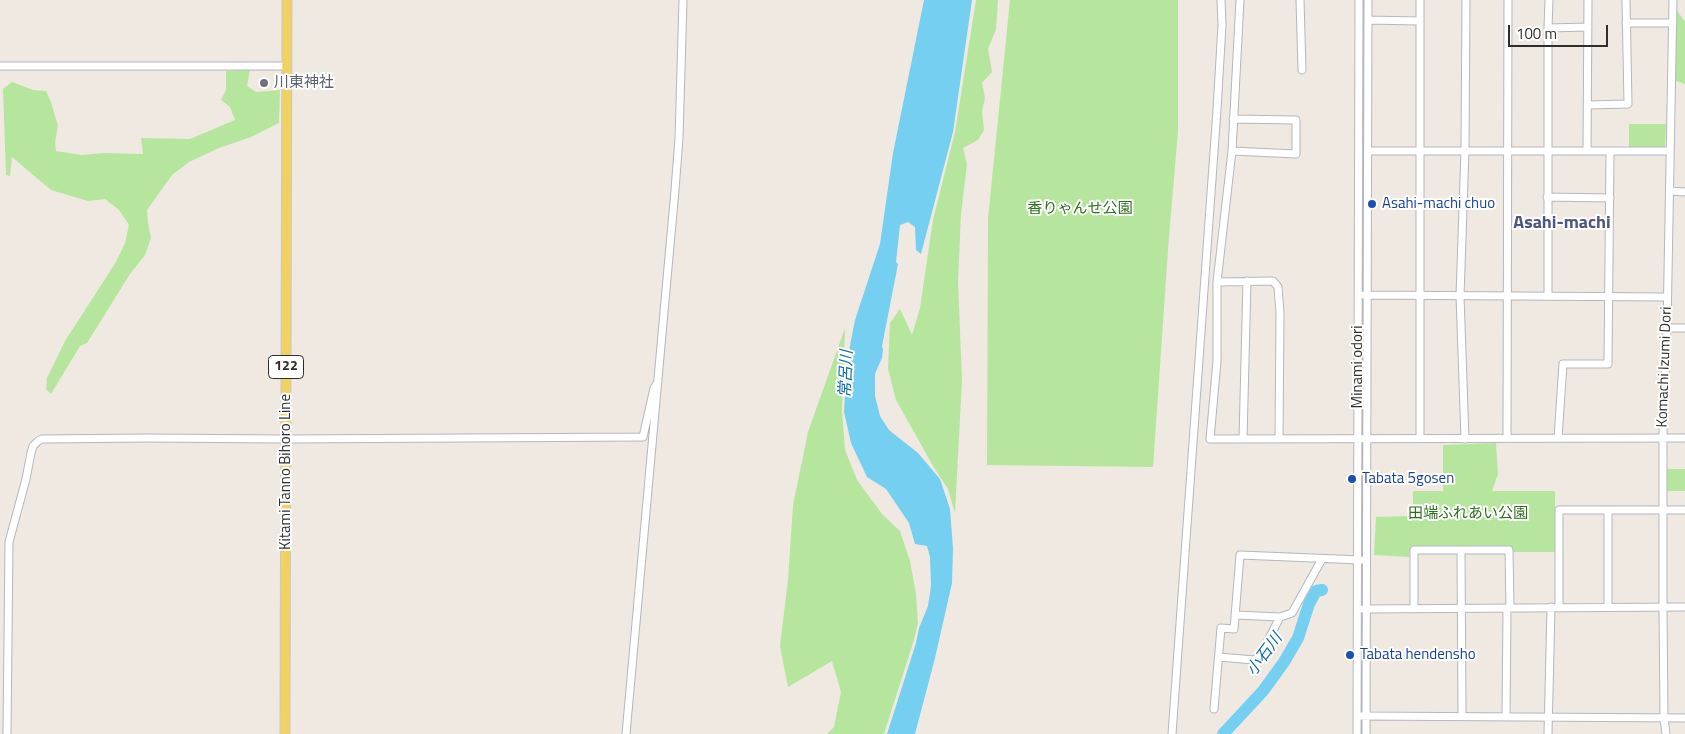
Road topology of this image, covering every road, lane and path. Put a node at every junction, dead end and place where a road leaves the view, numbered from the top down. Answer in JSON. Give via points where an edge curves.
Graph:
{"nodes":[{"id":1,"x":287,"y":0,"type":"edge"},
{"id":2,"x":683,"y":0,"type":"edge"},
{"id":3,"x":1221,"y":0,"type":"edge"},
{"id":4,"x":1240,"y":0,"type":"edge"},
{"id":5,"x":1300,"y":0,"type":"edge"},
{"id":6,"x":1359,"y":0,"type":"edge"},
{"id":7,"x":1368,"y":0,"type":"edge"},
{"id":8,"x":1420,"y":0,"type":"edge"},
{"id":9,"x":1466,"y":0,"type":"edge"},
{"id":10,"x":1508,"y":0,"type":"edge"},
{"id":11,"x":1549,"y":0,"type":"edge"},
{"id":12,"x":1588,"y":0,"type":"edge"},
{"id":13,"x":1626,"y":0,"type":"edge"},
{"id":14,"x":1673,"y":0,"type":"edge"},
{"id":15,"x":1368,"y":20,"type":"junction"},
{"id":16,"x":1420,"y":21,"type":"junction"},
{"id":17,"x":1626,"y":22,"type":"junction"},
{"id":18,"x":1673,"y":23,"type":"junction"},
{"id":19,"x":1588,"y":27,"type":"junction"},
{"id":20,"x":1548,"y":28,"type":"junction"},
{"id":21,"x":0,"y":66,"type":"edge"},
{"id":22,"x":287,"y":66,"type":"junction"},
{"id":23,"x":1302,"y":70,"type":"dead end"},
{"id":24,"x":1588,"y":105,"type":"junction"},
{"id":25,"x":1233,"y":119,"type":"junction"},
{"id":26,"x":1465,"y":150,"type":"junction"},
{"id":27,"x":1587,"y":150,"type":"junction"},
{"id":28,"x":1232,"y":151,"type":"junction"},
{"id":29,"x":1368,"y":151,"type":"junction"},
{"id":30,"x":1419,"y":151,"type":"junction"},
{"id":31,"x":1507,"y":151,"type":"junction"},
{"id":32,"x":1548,"y":151,"type":"junction"},
{"id":33,"x":1610,"y":151,"type":"junction"},
{"id":34,"x":1670,"y":151,"type":"junction"},
{"id":35,"x":1670,"y":191,"type":"junction"},
{"id":36,"x":1685,"y":192,"type":"edge"},
{"id":37,"x":1547,"y":197,"type":"junction"},
{"id":38,"x":1610,"y":198,"type":"junction"},
{"id":39,"x":1248,"y":281,"type":"junction"},
{"id":40,"x":1217,"y":282,"type":"junction"},
{"id":41,"x":1359,"y":295,"type":"junction"},
{"id":42,"x":1368,"y":295,"type":"junction"},
{"id":43,"x":1507,"y":295,"type":"junction"},
{"id":44,"x":1419,"y":296,"type":"junction"},
{"id":45,"x":1460,"y":296,"type":"junction"},
{"id":46,"x":1548,"y":296,"type":"junction"},
{"id":47,"x":1609,"y":296,"type":"junction"},
{"id":48,"x":1667,"y":297,"type":"junction"},
{"id":49,"x":1667,"y":328,"type":"junction"},
{"id":50,"x":1685,"y":328,"type":"edge"},
{"id":51,"x":658,"y":382,"type":"junction"},
{"id":52,"x":1358,"y":438,"type":"junction"},
{"id":53,"x":1420,"y":438,"type":"junction"},
{"id":54,"x":1465,"y":438,"type":"junction"},
{"id":55,"x":1507,"y":438,"type":"junction"},
{"id":56,"x":1558,"y":438,"type":"junction"},
{"id":57,"x":1663,"y":438,"type":"junction"},
{"id":58,"x":1685,"y":438,"type":"edge"},
{"id":59,"x":286,"y":439,"type":"junction"},
{"id":60,"x":1244,"y":439,"type":"junction"},
{"id":61,"x":1279,"y":439,"type":"junction"},
{"id":62,"x":1367,"y":439,"type":"junction"},
{"id":63,"x":1663,"y":509,"type":"junction"},
{"id":64,"x":1608,"y":510,"type":"junction"},
{"id":65,"x":1685,"y":510,"type":"edge"},
{"id":66,"x":1461,"y":550,"type":"junction"},
{"id":67,"x":1322,"y":559,"type":"junction"},
{"id":68,"x":1357,"y":560,"type":"junction"},
{"id":69,"x":1366,"y":560,"type":"junction"},
{"id":70,"x":1551,"y":607,"type":"junction"},
{"id":71,"x":1559,"y":607,"type":"junction"},
{"id":72,"x":1608,"y":607,"type":"junction"},
{"id":73,"x":1663,"y":607,"type":"junction"},
{"id":74,"x":1685,"y":607,"type":"edge"},
{"id":75,"x":1414,"y":608,"type":"junction"},
{"id":76,"x":1462,"y":608,"type":"junction"},
{"id":77,"x":1508,"y":608,"type":"junction"},
{"id":78,"x":1358,"y":609,"type":"junction"},
{"id":79,"x":1366,"y":609,"type":"junction"},
{"id":80,"x":1236,"y":614,"type":"junction"},
{"id":81,"x":1280,"y":617,"type":"junction"},
{"id":82,"x":1219,"y":657,"type":"junction"},
{"id":83,"x":1214,"y":709,"type":"dead end"},
{"id":84,"x":1357,"y":716,"type":"junction"},
{"id":85,"x":1366,"y":716,"type":"junction"},
{"id":86,"x":1462,"y":716,"type":"junction"},
{"id":87,"x":1506,"y":717,"type":"junction"},
{"id":88,"x":1549,"y":717,"type":"junction"},
{"id":89,"x":1664,"y":718,"type":"junction"},
{"id":90,"x":1685,"y":718,"type":"edge"},
{"id":91,"x":7,"y":734,"type":"edge"},
{"id":92,"x":285,"y":734,"type":"edge"},
{"id":93,"x":626,"y":734,"type":"edge"},
{"id":94,"x":1172,"y":734,"type":"edge"},
{"id":95,"x":1357,"y":734,"type":"edge"},
{"id":96,"x":1366,"y":734,"type":"edge"},
{"id":97,"x":1548,"y":734,"type":"edge"},
{"id":98,"x":1666,"y":734,"type":"edge"}],
"edges":[{"from":1,"to":22,"type":"main road","name":"Kitami Tanno Bihoro Line","number":"122"},
{"from":2,"to":51,"type":"street","via":[[679,138]]},
{"from":3,"to":94,"type":"street","via":[[1218,110]]},
{"from":4,"to":25,"type":"street"},
{"from":5,"to":23,"type":"street"},
{"from":6,"to":41,"type":"street","name":"Minami odori"},
{"from":7,"to":15,"type":"street","name":"Minami odori"},
{"from":8,"to":16,"type":"street"},
{"from":9,"to":26,"type":"street"},
{"from":10,"to":31,"type":"street"},
{"from":11,"to":20,"type":"street"},
{"from":12,"to":19,"type":"street"},
{"from":13,"to":17,"type":"street"},
{"from":14,"to":18,"type":"street","name":"Komachi Izumi Dori"},
{"from":15,"to":16,"type":"street"},
{"from":15,"to":29,"type":"street","name":"Minami odori"},
{"from":16,"to":30,"type":"street"},
{"from":17,"to":18,"type":"street"},
{"from":17,"to":24,"type":"street","via":[[1628,104]]},
{"from":18,"to":34,"type":"street","name":"Komachi Izumi Dori"},
{"from":19,"to":20,"type":"street"},
{"from":19,"to":24,"type":"street"},
{"from":20,"to":32,"type":"street"},
{"from":21,"to":22,"type":"street"},
{"from":22,"to":59,"type":"main road","name":"Kitami Tanno Bihoro Line","number":"122"},
{"from":24,"to":27,"type":"street"},
{"from":25,"to":28,"type":"street"},
{"from":25,"to":28,"type":"street","via":[[1296,120],[1296,154]]},
{"from":26,"to":30,"type":"street"},
{"from":26,"to":31,"type":"street"},
{"from":26,"to":45,"type":"street"},
{"from":27,"to":32,"type":"street"},
{"from":27,"to":33,"type":"street"},
{"from":28,"to":40,"type":"street"},
{"from":29,"to":30,"type":"street"},
{"from":29,"to":42,"type":"street","name":"Minami odori"},
{"from":30,"to":44,"type":"street"},
{"from":31,"to":32,"type":"street"},
{"from":31,"to":43,"type":"street"},
{"from":32,"to":37,"type":"street"},
{"from":33,"to":34,"type":"street"},
{"from":33,"to":38,"type":"street"},
{"from":34,"to":35,"type":"street","name":"Komachi Izumi Dori"},
{"from":35,"to":36,"type":"street"},
{"from":35,"to":48,"type":"street","name":"Komachi Izumi Dori"},
{"from":37,"to":38,"type":"street"},
{"from":37,"to":46,"type":"street"},
{"from":38,"to":47,"type":"street"},
{"from":39,"to":40,"type":"street"},
{"from":39,"to":60,"type":"street"},
{"from":39,"to":61,"type":"street","via":[[1272,281],[1278,287]]},
{"from":40,"to":60,"type":"street","via":[[1217,361],[1210,439]]},
{"from":41,"to":42,"type":"street"},
{"from":41,"to":52,"type":"street","name":"Minami odori"},
{"from":42,"to":44,"type":"street"},
{"from":42,"to":62,"type":"street","name":"Minami odori"},
{"from":43,"to":45,"type":"street"},
{"from":43,"to":46,"type":"street"},
{"from":43,"to":55,"type":"street"},
{"from":44,"to":45,"type":"street"},
{"from":44,"to":53,"type":"street"},
{"from":45,"to":54,"type":"street"},
{"from":46,"to":47,"type":"street"},
{"from":47,"to":48,"type":"street"},
{"from":47,"to":56,"type":"street","via":[[1608,364],[1563,364]]},
{"from":48,"to":49,"type":"street","name":"Komachi Izumi Dori"},
{"from":49,"to":50,"type":"street"},
{"from":49,"to":57,"type":"street","name":"Komachi Izumi Dori"},
{"from":51,"to":59,"type":"street","via":[[643,437]]},
{"from":51,"to":93,"type":"street"},
{"from":52,"to":61,"type":"street"},
{"from":52,"to":62,"type":"street"},
{"from":52,"to":68,"type":"street","name":"Minami odori"},
{"from":53,"to":54,"type":"street"},
{"from":53,"to":62,"type":"street"},
{"from":54,"to":55,"type":"street"},
{"from":55,"to":56,"type":"street"},
{"from":56,"to":57,"type":"street"},
{"from":57,"to":58,"type":"street"},
{"from":57,"to":63,"type":"street","name":"Komachi Izumi Dori"},
{"from":59,"to":91,"type":"street","via":[[42,439],[33,446],[9,542]]},
{"from":59,"to":92,"type":"main road","name":"Kitami Tanno Bihoro Line","number":"122"},
{"from":60,"to":61,"type":"street"},
{"from":62,"to":69,"type":"street","name":"Minami odori"},
{"from":63,"to":64,"type":"street"},
{"from":63,"to":65,"type":"street"},
{"from":63,"to":73,"type":"street","name":"Komachi Izumi Dori"},
{"from":64,"to":71,"type":"street","via":[[1559,510]]},
{"from":64,"to":72,"type":"street"},
{"from":66,"to":75,"type":"street","via":[[1414,550]]},
{"from":66,"to":76,"type":"street"},
{"from":66,"to":77,"type":"street","via":[[1509,550]]},
{"from":67,"to":68,"type":"street"},
{"from":67,"to":80,"type":"street","via":[[1240,555]]},
{"from":67,"to":81,"type":"street","via":[[1292,613]]},
{"from":68,"to":69,"type":"street"},
{"from":68,"to":78,"type":"street","name":"Minami odori"},
{"from":69,"to":79,"type":"street","name":"Minami odori"},
{"from":70,"to":71,"type":"street"},
{"from":70,"to":77,"type":"street"},
{"from":70,"to":88,"type":"street"},
{"from":71,"to":72,"type":"street"},
{"from":72,"to":73,"type":"street"},
{"from":73,"to":74,"type":"street"},
{"from":73,"to":89,"type":"street","name":"Komachi Izumi Dori"},
{"from":75,"to":76,"type":"street"},
{"from":75,"to":79,"type":"street"},
{"from":76,"to":77,"type":"street"},
{"from":76,"to":86,"type":"street"},
{"from":77,"to":87,"type":"street"},
{"from":78,"to":79,"type":"street"},
{"from":78,"to":84,"type":"street","name":"Minami odori"},
{"from":79,"to":85,"type":"street","name":"Minami odori"},
{"from":80,"to":81,"type":"street"},
{"from":80,"to":82,"type":"street","via":[[1234,629],[1221,628]]},
{"from":81,"to":82,"type":"street","via":[[1260,656],[1254,660]]},
{"from":82,"to":83,"type":"street"},
{"from":84,"to":85,"type":"street"},
{"from":84,"to":95,"type":"street","name":"Minami odori"},
{"from":85,"to":86,"type":"street"},
{"from":85,"to":96,"type":"street","name":"Minami odori"},
{"from":86,"to":87,"type":"street"},
{"from":87,"to":88,"type":"street"},
{"from":88,"to":89,"type":"street"},
{"from":88,"to":97,"type":"street"},
{"from":89,"to":90,"type":"street"},
{"from":89,"to":98,"type":"street","name":"Komachi Izumi Dori"}]}
